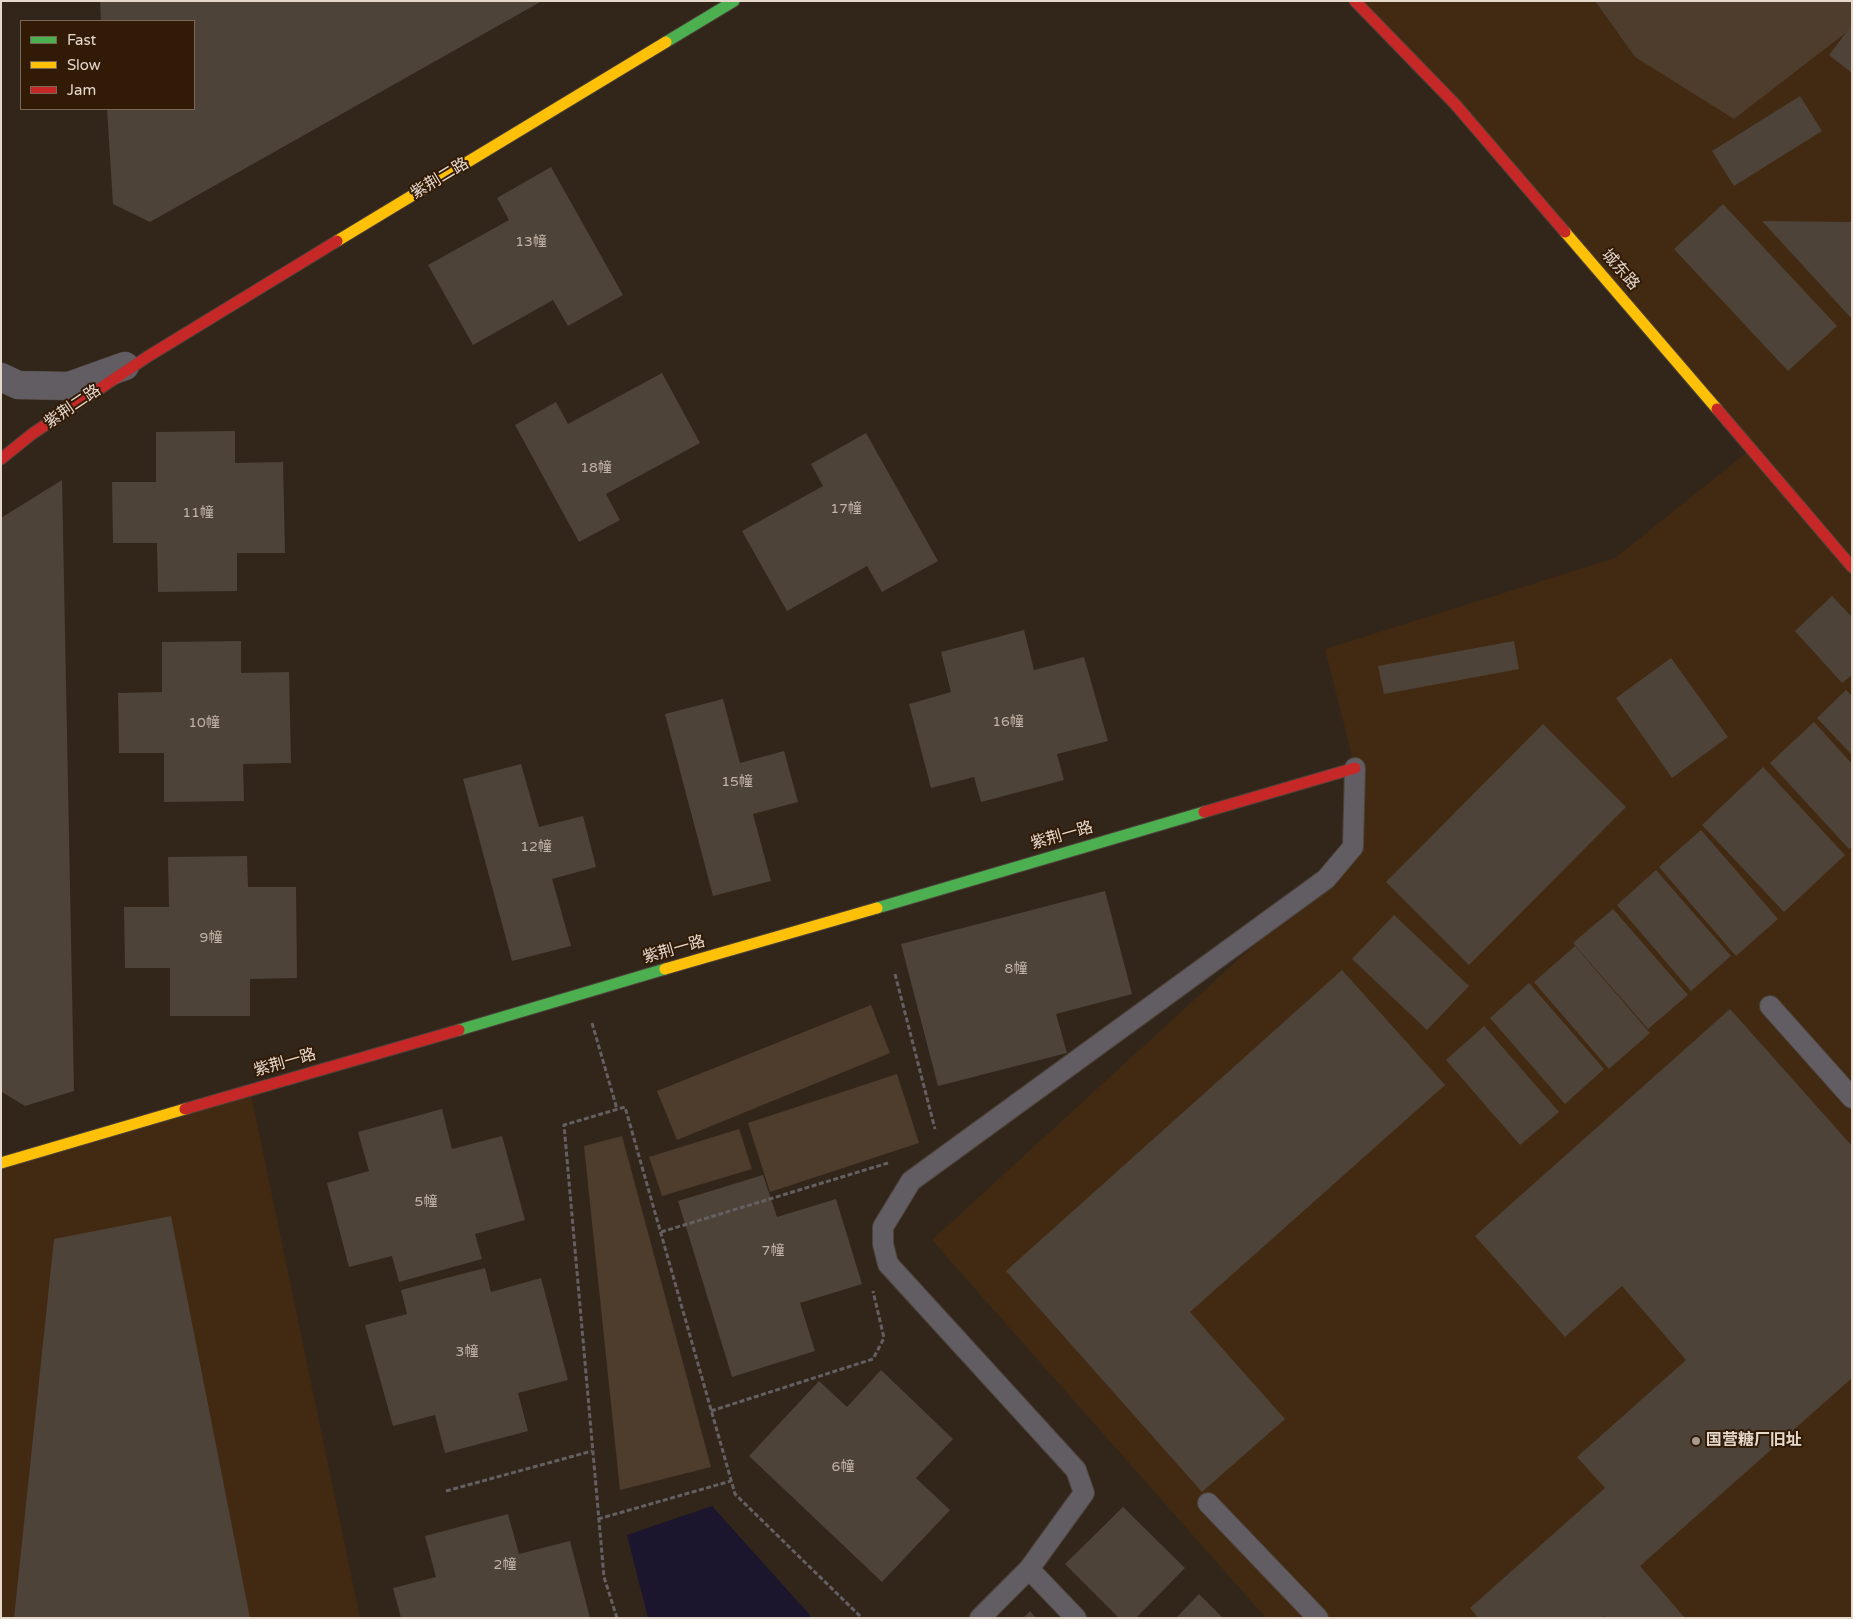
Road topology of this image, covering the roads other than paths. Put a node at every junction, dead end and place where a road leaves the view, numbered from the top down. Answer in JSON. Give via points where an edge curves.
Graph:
{"nodes":[{"id":1,"x":734,"y":1,"type":"edge"},
{"id":2,"x":1355,"y":1,"type":"edge"},
{"id":3,"x":147,"y":357,"type":"junction"},
{"id":4,"x":1,"y":377,"type":"edge"},
{"id":5,"x":1,"y":460,"type":"edge"},
{"id":6,"x":1852,"y":567,"type":"edge"},
{"id":7,"x":1355,"y":768,"type":"joint"},
{"id":8,"x":1770,"y":1006,"type":"dead end"},
{"id":9,"x":1852,"y":1098,"type":"edge"},
{"id":10,"x":1,"y":1163,"type":"edge"},
{"id":11,"x":1208,"y":1503,"type":"dead end"},
{"id":12,"x":1029,"y":1569,"type":"junction"},
{"id":13,"x":980,"y":1618,"type":"edge"},
{"id":14,"x":1076,"y":1618,"type":"edge"},
{"id":15,"x":1318,"y":1618,"type":"edge"}],
"edges":[{"from":1,"to":3,"type":"street","name":"紫荆二路"},
{"from":2,"to":6,"type":"street","name":"城东路","via":[[1455,104]]},
{"from":3,"to":4,"type":"street","name":"紫荆二路","via":[[69,386],[18,385]]},
{"from":3,"to":5,"type":"street","name":"紫荆二路","via":[[32,434]]},
{"from":7,"to":10,"type":"street","name":"紫荆一路"},
{"from":7,"to":12,"type":"lane","via":[[1353,847],[1326,879],[911,1181],[883,1227],[888,1264],[1076,1470],[1084,1494]]},
{"from":8,"to":9,"type":"lane"},
{"from":11,"to":15,"type":"lane"},
{"from":12,"to":13,"type":"lane"},
{"from":12,"to":14,"type":"lane"}]}
